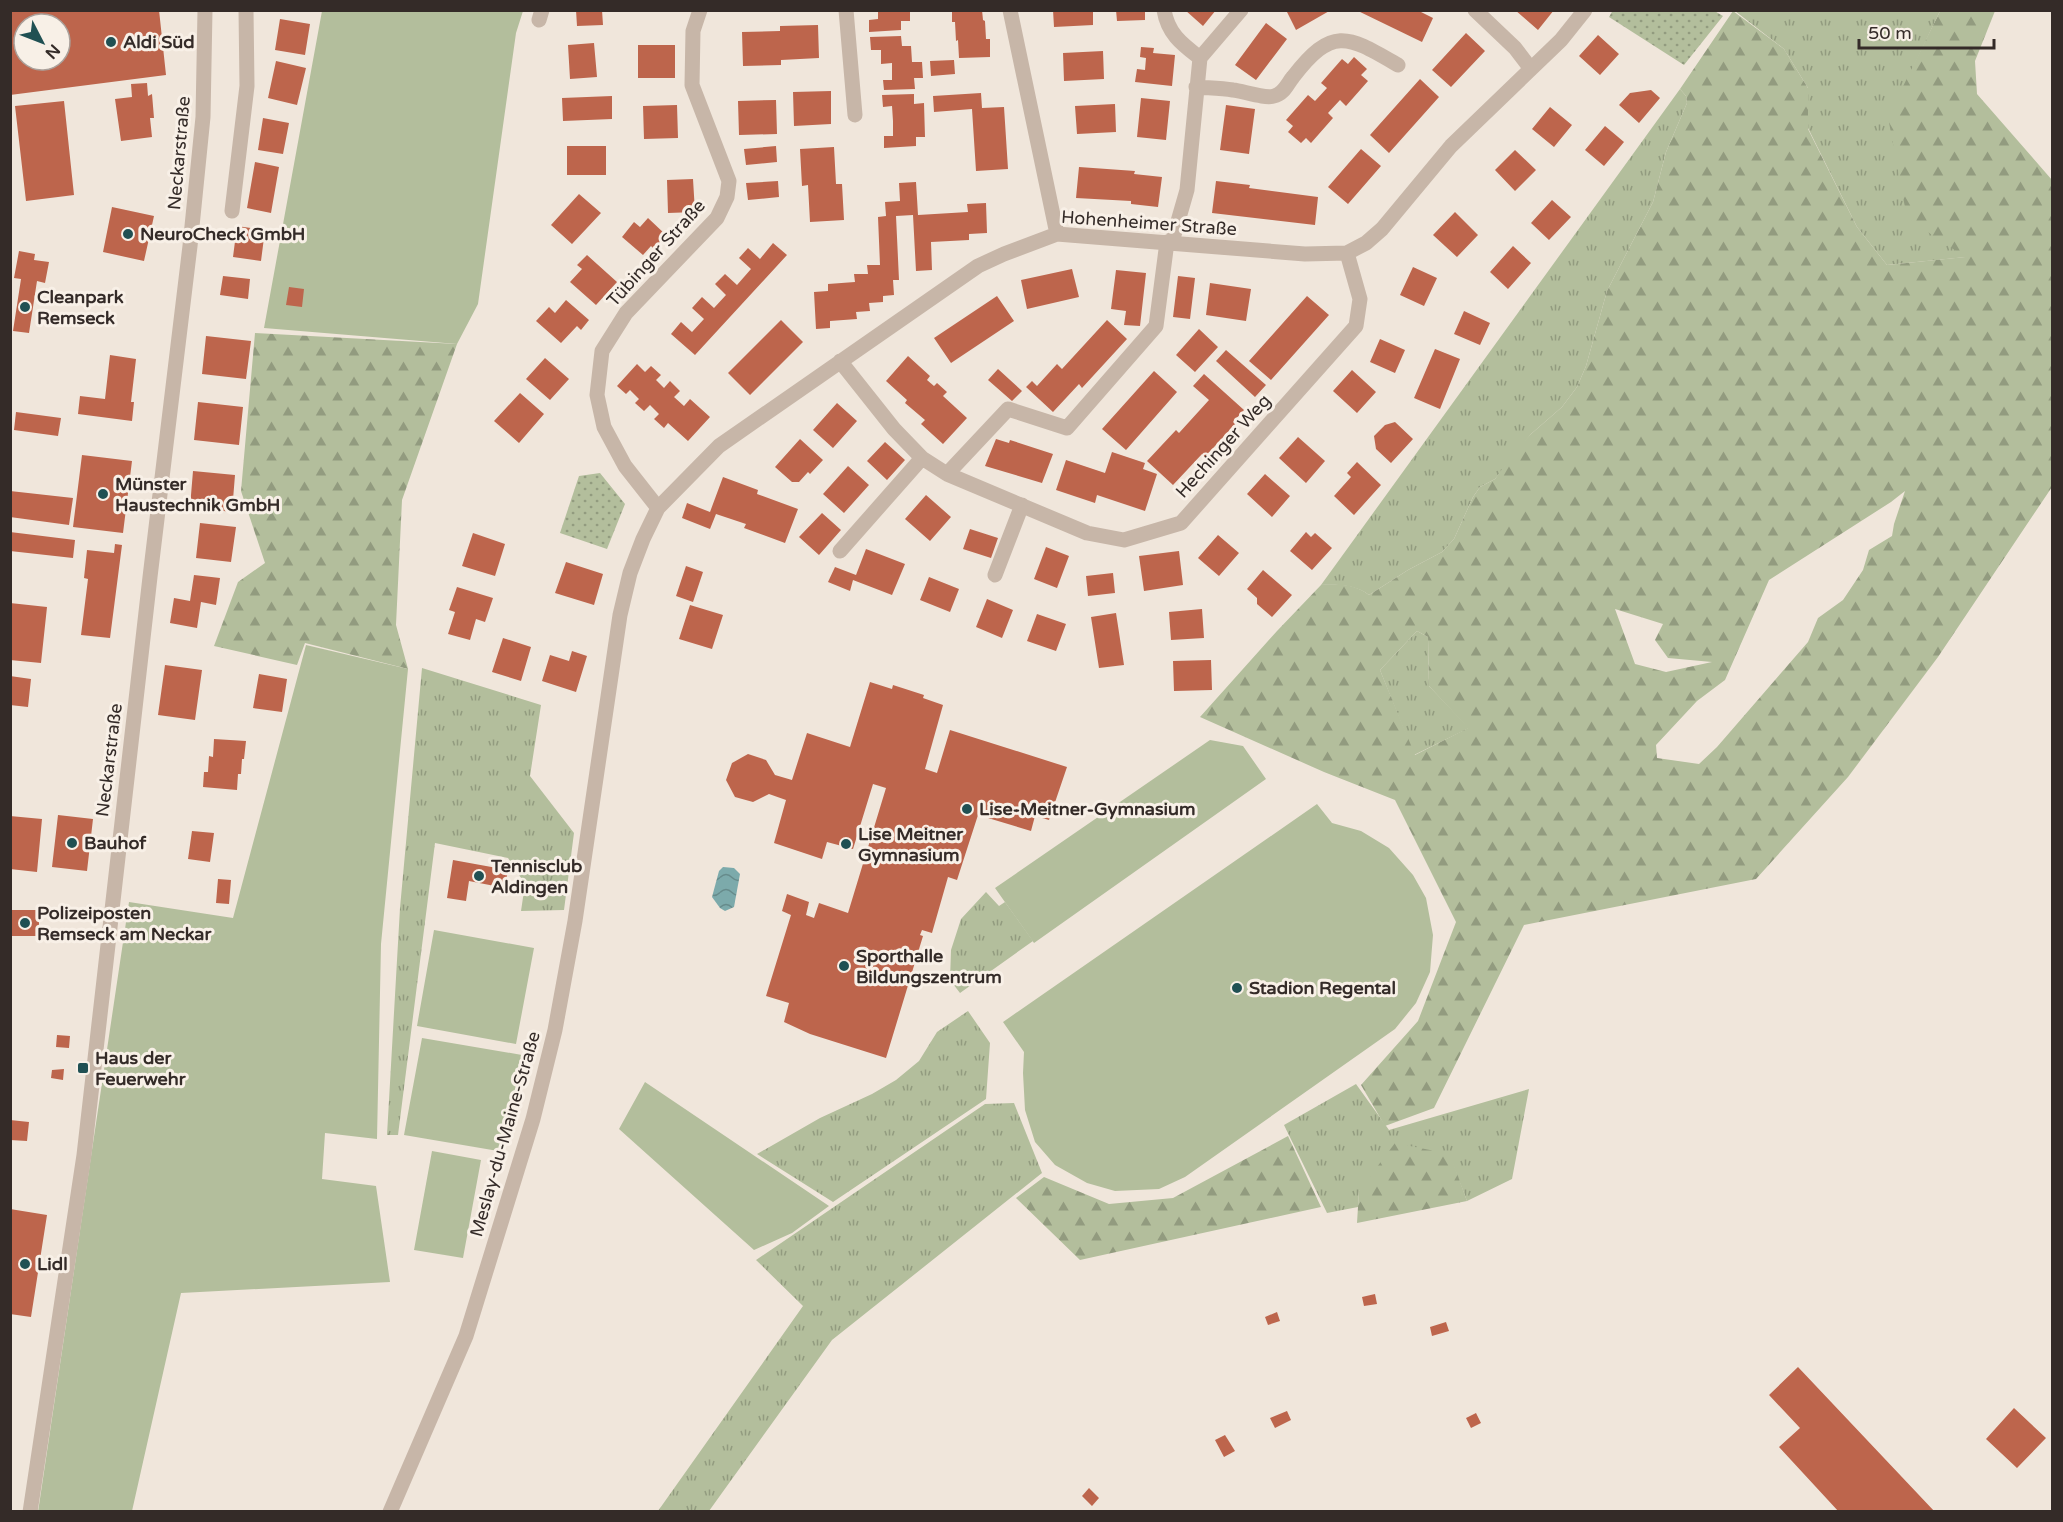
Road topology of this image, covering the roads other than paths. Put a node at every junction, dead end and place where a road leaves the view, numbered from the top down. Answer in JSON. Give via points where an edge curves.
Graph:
{"nodes":[{"id":1,"x":206,"y":10,"type":"edge"},
{"id":2,"x":246,"y":10,"type":"edge"},
{"id":3,"x":700,"y":10,"type":"edge"},
{"id":4,"x":846,"y":10,"type":"edge"},
{"id":5,"x":1010,"y":10,"type":"edge"},
{"id":6,"x":1164,"y":10,"type":"edge"},
{"id":7,"x":1241,"y":10,"type":"edge"},
{"id":8,"x":1474,"y":10,"type":"edge"},
{"id":9,"x":1585,"y":10,"type":"edge"},
{"id":10,"x":1200,"y":58,"type":"junction"},
{"id":11,"x":1398,"y":65,"type":"dead end"},
{"id":12,"x":1531,"y":69,"type":"junction"},
{"id":13,"x":1196,"y":87,"type":"junction"},
{"id":14,"x":855,"y":115,"type":"dead end"},
{"id":15,"x":232,"y":211,"type":"dead end"},
{"id":16,"x":1057,"y":234,"type":"junction"},
{"id":17,"x":1170,"y":242,"type":"junction"},
{"id":18,"x":1347,"y":253,"type":"junction"},
{"id":19,"x":840,"y":361,"type":"junction"},
{"id":20,"x":922,"y":458,"type":"junction"},
{"id":21,"x":947,"y":474,"type":"junction"},
{"id":22,"x":1022,"y":506,"type":"junction"},
{"id":23,"x":658,"y":508,"type":"junction"},
{"id":24,"x":840,"y":551,"type":"dead end"},
{"id":25,"x":995,"y":575,"type":"dead end"},
{"id":26,"x":30,"y":1512,"type":"edge"},
{"id":27,"x":390,"y":1512,"type":"edge"}],
"edges":[{"from":1,"to":26,"type":"street","name":"Neckarstraße","via":[[203,117],[191,235],[84,1155]]},
{"from":2,"to":15,"type":"street","via":[[247,86]]},
{"from":3,"to":23,"type":"street","name":"Tübinger Straße","via":[[693,31],[693,85],[729,182],[727,196],[717,218],[626,313],[602,351],[597,395],[604,428],[625,466]]},
{"from":4,"to":14,"type":"street"},
{"from":5,"to":16,"type":"street"},
{"from":6,"to":10,"type":"street","via":[[1176,38]]},
{"from":7,"to":10,"type":"street"},
{"from":8,"to":12,"type":"street","via":[[1515,48]]},
{"from":9,"to":12,"type":"street"},
{"from":10,"to":13,"type":"street"},
{"from":11,"to":13,"type":"street","via":[[1364,45],[1342,39],[1314,52],[1283,92],[1273,97]]},
{"from":12,"to":18,"type":"street","via":[[1451,146],[1382,229]]},
{"from":13,"to":17,"type":"street","via":[[1187,189]]},
{"from":16,"to":17,"type":"street","name":"Hohenheimer Straße"},
{"from":16,"to":19,"type":"street","name":"Hohenheimer Straße","via":[[978,266]]},
{"from":17,"to":18,"type":"street","name":"Hohenheimer Straße","via":[[1305,254]]},
{"from":17,"to":21,"type":"street","via":[[1156,326],[1067,428],[1008,409]]},
{"from":18,"to":22,"type":"street","name":"Hechinger Weg","via":[[1360,299],[1356,326],[1181,523],[1124,540],[1087,533]]},
{"from":19,"to":20,"type":"street","name":"Hechinger Weg"},
{"from":19,"to":23,"type":"street","name":"Hohenheimer Straße","via":[[719,446]]},
{"from":20,"to":21,"type":"street","name":"Hechinger Weg"},
{"from":20,"to":24,"type":"street"},
{"from":21,"to":22,"type":"street","name":"Hechinger Weg"},
{"from":22,"to":25,"type":"street"},
{"from":23,"to":27,"type":"street","name":"Meslay-du-Maine-Straße","via":[[630,573],[620,615],[575,921],[555,1030],[533,1119],[466,1336]]}]}
